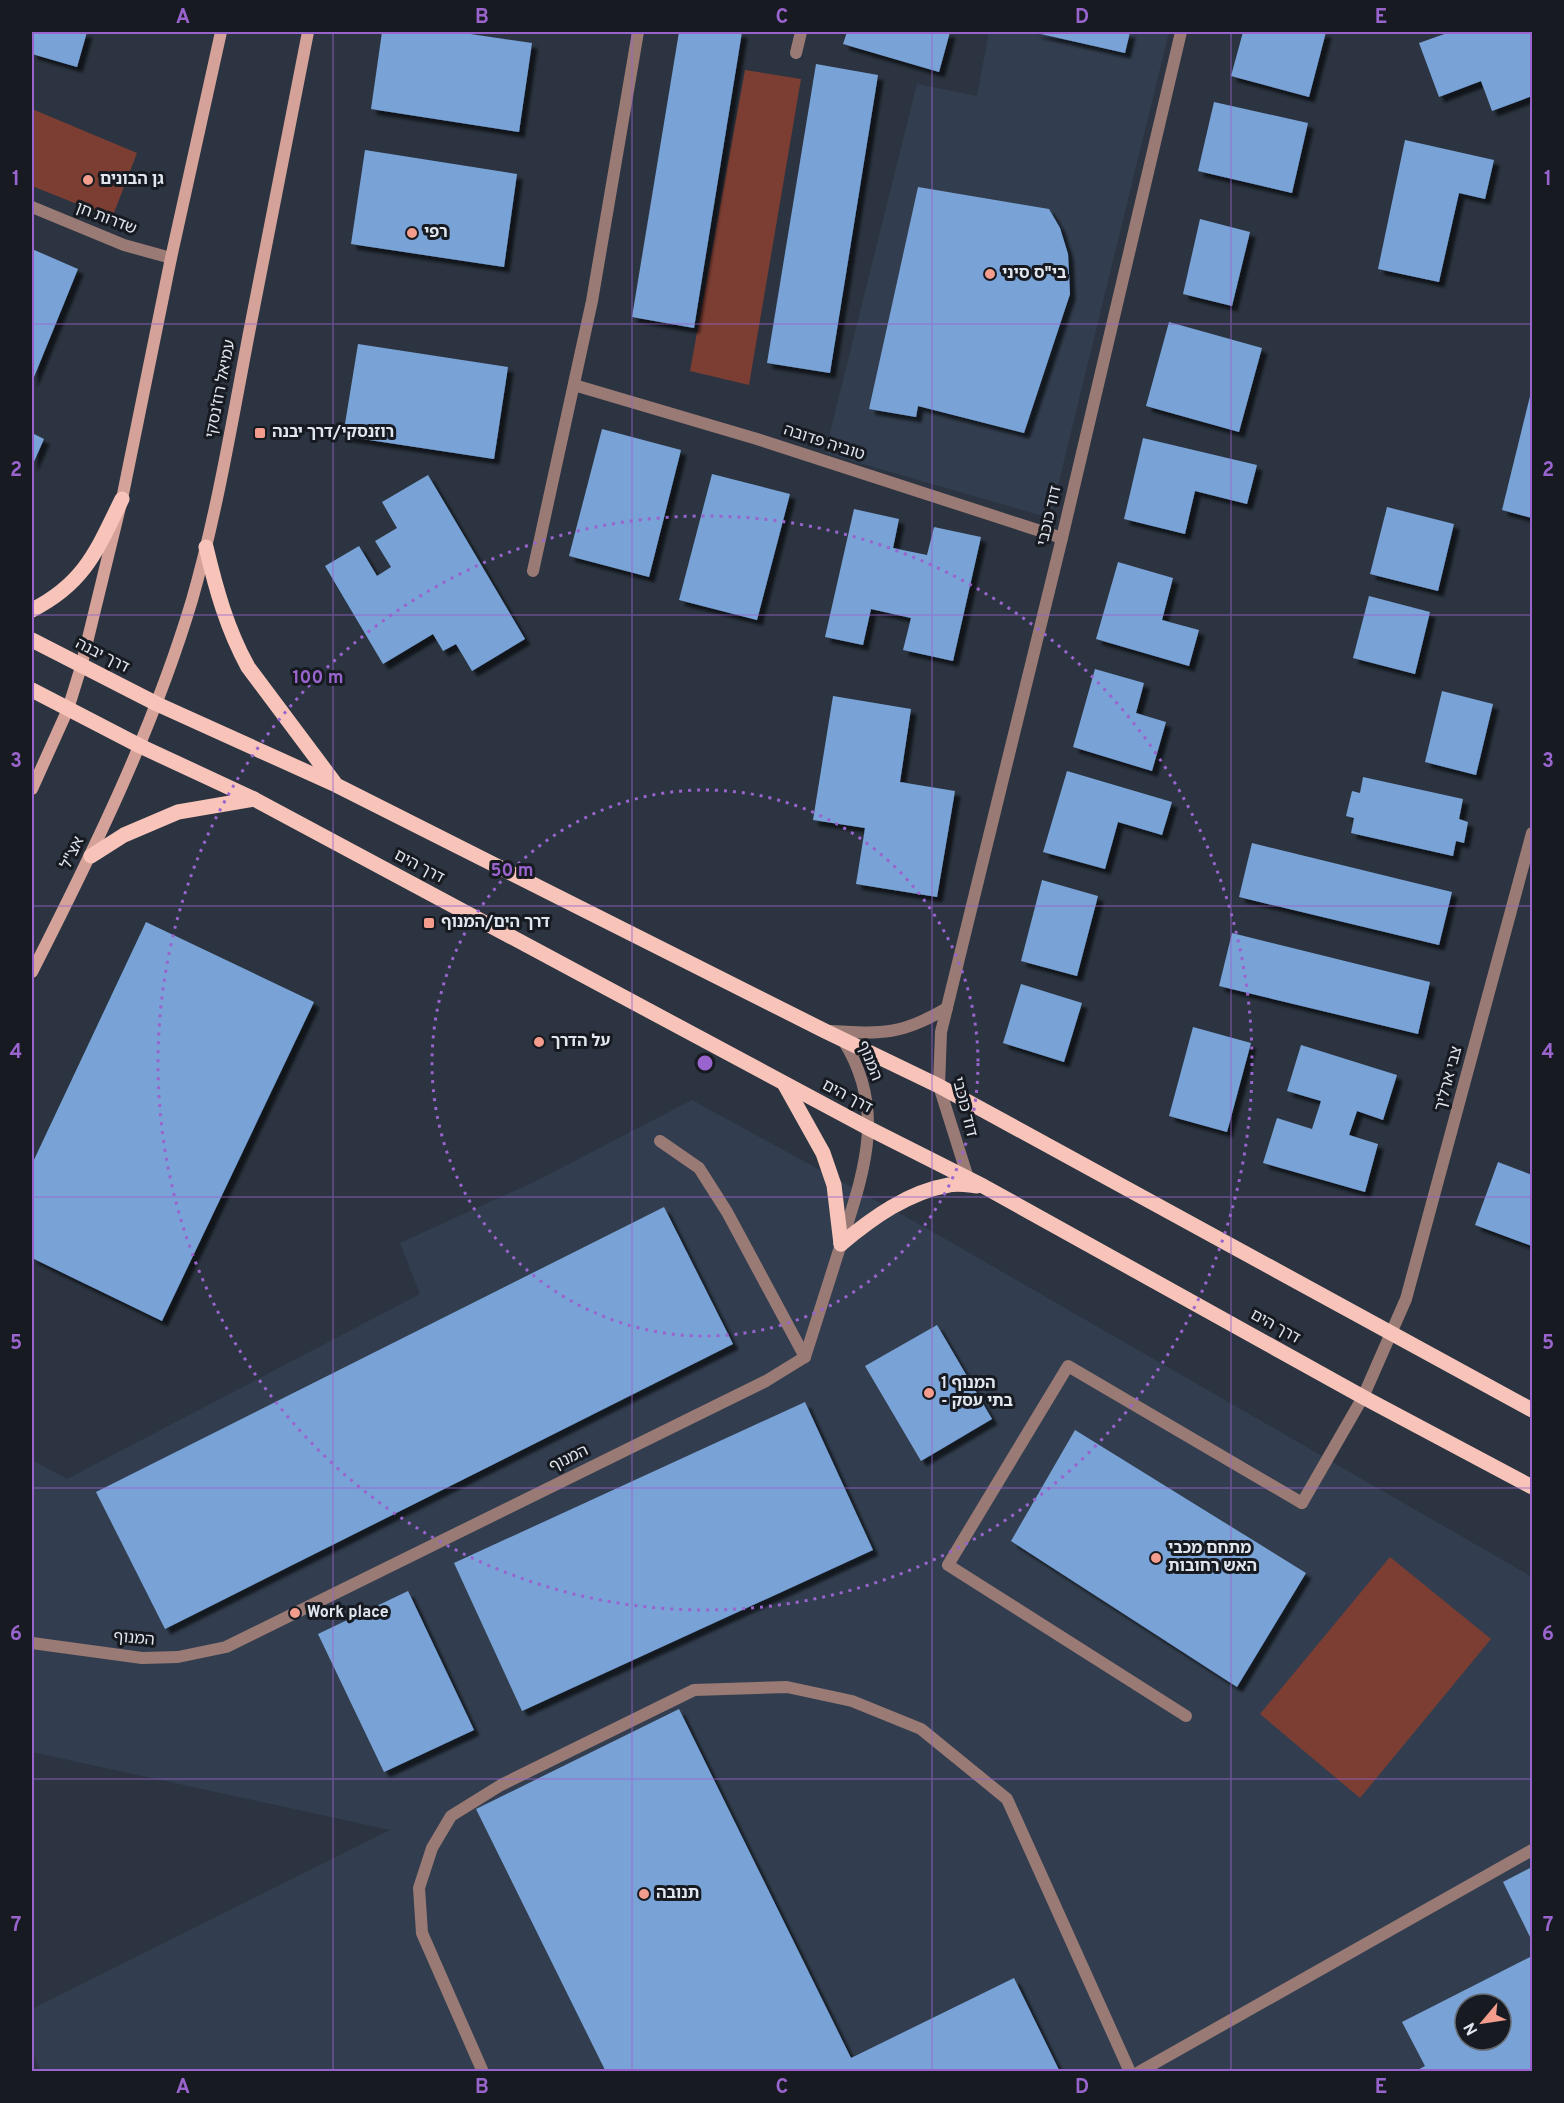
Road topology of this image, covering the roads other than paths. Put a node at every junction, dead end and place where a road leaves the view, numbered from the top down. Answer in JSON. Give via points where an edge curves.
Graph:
{"nodes":[{"id":1,"x":221,"y":32,"type":"edge"},
{"id":2,"x":308,"y":32,"type":"edge"},
{"id":3,"x":638,"y":32,"type":"edge"},
{"id":4,"x":801,"y":32,"type":"edge"},
{"id":5,"x":1181,"y":32,"type":"edge"},
{"id":6,"x":796,"y":53,"type":"dead end"},
{"id":7,"x":32,"y":207,"type":"edge"},
{"id":8,"x":171,"y":258,"type":"junction"},
{"id":9,"x":574,"y":385,"type":"junction"},
{"id":10,"x":122,"y":499,"type":"junction"},
{"id":11,"x":1062,"y":538,"type":"junction"},
{"id":12,"x":206,"y":547,"type":"junction"},
{"id":13,"x":533,"y":571,"type":"dead end"},
{"id":14,"x":32,"y":610,"type":"edge"},
{"id":15,"x":32,"y":640,"type":"edge"},
{"id":16,"x":81,"y":667,"type":"junction"},
{"id":17,"x":32,"y":690,"type":"edge"},
{"id":18,"x":157,"y":704,"type":"junction"},
{"id":19,"x":68,"y":709,"type":"junction"},
{"id":20,"x":140,"y":746,"type":"junction"},
{"id":21,"x":336,"y":785,"type":"junction"},
{"id":22,"x":32,"y":789,"type":"edge"},
{"id":23,"x":254,"y":799,"type":"junction"},
{"id":24,"x":1533,"y":833,"type":"edge"},
{"id":25,"x":91,"y":856,"type":"junction"},
{"id":26,"x":32,"y":972,"type":"edge"},
{"id":27,"x":947,"y":1008,"type":"junction"},
{"id":28,"x":825,"y":1031,"type":"junction"},
{"id":29,"x":843,"y":1040,"type":"junction"},
{"id":30,"x":784,"y":1083,"type":"junction"},
{"id":31,"x":939,"y":1086,"type":"junction"},
{"id":32,"x":868,"y":1128,"type":"junction"},
{"id":33,"x":660,"y":1142,"type":"dead end"},
{"id":34,"x":968,"y":1178,"type":"junction"},
{"id":35,"x":983,"y":1186,"type":"junction"},
{"id":36,"x":841,"y":1244,"type":"junction"},
{"id":37,"x":1393,"y":1332,"type":"junction"},
{"id":38,"x":805,"y":1357,"type":"junction"},
{"id":39,"x":1362,"y":1397,"type":"junction"},
{"id":40,"x":1533,"y":1410,"type":"edge"},
{"id":41,"x":1533,"y":1487,"type":"edge"},
{"id":42,"x":32,"y":1643,"type":"edge"},
{"id":43,"x":1186,"y":1716,"type":"dead end"},
{"id":44,"x":1533,"y":1850,"type":"edge"},
{"id":45,"x":483,"y":2072,"type":"edge"},
{"id":46,"x":1130,"y":2072,"type":"edge"},
{"id":47,"x":1139,"y":2072,"type":"edge"}],
"edges":[{"from":1,"to":8,"type":"street"},
{"from":2,"to":12,"type":"street","name":"עמיאל רוז'נסקי"},
{"from":3,"to":9,"type":"street"},
{"from":4,"to":6,"type":"street"},
{"from":5,"to":11,"type":"street","name":"דוד כוכבי"},
{"from":7,"to":8,"type":"street","name":"שדרות חן","via":[[124,245]]},
{"from":8,"to":10,"type":"street"},
{"from":9,"to":11,"type":"street","name":"טוביה פדובה","via":[[757,439]]},
{"from":9,"to":13,"type":"street"},
{"from":10,"to":14,"type":"main road","via":[[84,569],[53,599]]},
{"from":10,"to":16,"type":"street"},
{"from":11,"to":27,"type":"street","name":"דוד כוכבי"},
{"from":12,"to":18,"type":"street","name":"עמיאל רוז'נסקי"},
{"from":12,"to":21,"type":"main road","via":[[236,646]]},
{"from":15,"to":16,"type":"main road","name":"דרך יבנה"},
{"from":16,"to":18,"type":"main road","name":"דרך יבנה"},
{"from":16,"to":19,"type":"street"},
{"from":17,"to":19,"type":"main road"},
{"from":18,"to":20,"type":"street","name":"עמיאל רוז'נסקי"},
{"from":18,"to":21,"type":"main road"},
{"from":19,"to":20,"type":"main road"},
{"from":19,"to":22,"type":"street"},
{"from":20,"to":23,"type":"main road","name":"דרך הים"},
{"from":20,"to":25,"type":"street","name":"אצ\"ל"},
{"from":21,"to":28,"type":"main road"},
{"from":23,"to":25,"type":"main road","via":[[178,812],[124,835]]},
{"from":23,"to":30,"type":"main road","name":"דרך הים"},
{"from":24,"to":37,"type":"street","name":"צבי ארליך","via":[[1406,1299]]},
{"from":25,"to":26,"type":"street","name":"אצ\"ל"},
{"from":27,"to":28,"type":"street","via":[[928,1019],[881,1034]]},
{"from":27,"to":31,"type":"street","name":"דוד כוכבי","via":[[941,1032]]},
{"from":28,"to":29,"type":"main road"},
{"from":29,"to":31,"type":"main road"},
{"from":29,"to":32,"type":"street","name":"המנוף","via":[[854,1058],[866,1097]]},
{"from":30,"to":32,"type":"main road","name":"דרך הים"},
{"from":30,"to":36,"type":"main road","via":[[823,1153],[834,1185]]},
{"from":31,"to":34,"type":"street","name":"דוד כוכבי"},
{"from":31,"to":37,"type":"main road"},
{"from":32,"to":34,"type":"main road","name":"דרך הים"},
{"from":32,"to":36,"type":"street","name":"המנוף","via":[[863,1174]]},
{"from":33,"to":38,"type":"street","via":[[699,1168]]},
{"from":34,"to":35,"type":"main road","name":"דרך הים"},
{"from":35,"to":36,"type":"main road","via":[[951,1184],[909,1198],[873,1218]]},
{"from":35,"to":39,"type":"main road","name":"דרך הים"},
{"from":36,"to":38,"type":"street","name":"המנוף"},
{"from":37,"to":39,"type":"street","name":"צבי ארליך"},
{"from":37,"to":40,"type":"main road"},
{"from":38,"to":42,"type":"street","name":"המנוף","via":[[766,1381],[226,1647],[178,1657],[142,1658]]},
{"from":39,"to":41,"type":"main road","name":"דרך הים"},
{"from":39,"to":43,"type":"street","name":"צבי ארליך","via":[[1302,1503],[1068,1366],[948,1565]]},
{"from":44,"to":47,"type":"street"},
{"from":45,"to":46,"type":"street","via":[[422,1933],[418,1888],[432,1848],[451,1816],[501,1785],[694,1690],[787,1686],[852,1701],[921,1730],[1007,1799]]}]}
